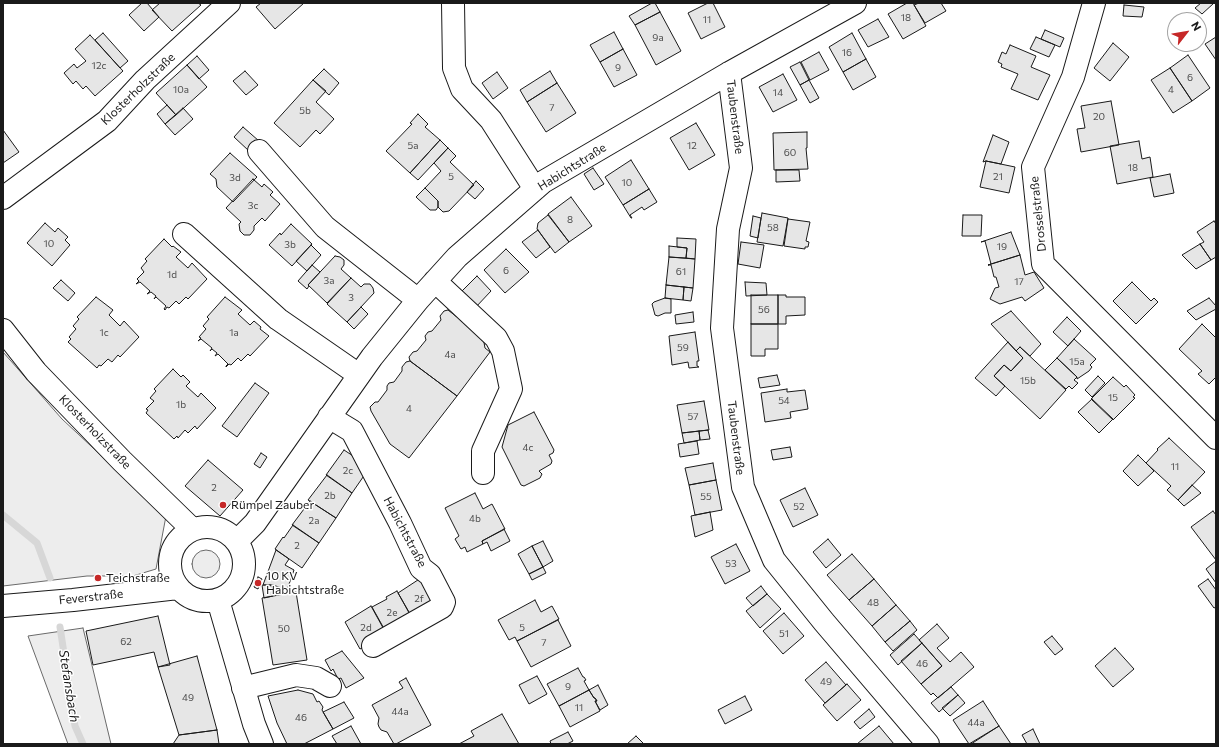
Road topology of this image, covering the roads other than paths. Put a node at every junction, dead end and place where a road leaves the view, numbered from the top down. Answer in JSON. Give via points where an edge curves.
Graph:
{"nodes":[{"id":1,"x":229,"y":3,"type":"edge"},
{"id":2,"x":453,"y":3,"type":"edge"},
{"id":3,"x":855,"y":3,"type":"edge"},
{"id":4,"x":1094,"y":3,"type":"edge"},
{"id":5,"x":730,"y":73,"type":"junction"},
{"id":6,"x":259,"y":151,"type":"dead end"},
{"id":7,"x":535,"y":189,"type":"junction"},
{"id":8,"x":3,"y":198,"type":"edge"},
{"id":9,"x":184,"y":234,"type":"dead end"},
{"id":10,"x":435,"y":281,"type":"junction"},
{"id":11,"x":418,"y":300,"type":"junction"},
{"id":12,"x":3,"y":330,"type":"edge"},
{"id":13,"x":359,"y":375,"type":"junction"},
{"id":14,"x":329,"y":417,"type":"junction"},
{"id":15,"x":1216,"y":438,"type":"edge"},
{"id":16,"x":483,"y":473,"type":"dead end"},
{"id":17,"x":192,"y":529,"type":"junction"},
{"id":18,"x":236,"y":540,"type":"junction"},
{"id":19,"x":178,"y":588,"type":"junction"},
{"id":20,"x":218,"y":600,"type":"junction"},
{"id":21,"x":3,"y":606,"type":"edge"},
{"id":22,"x":373,"y":646,"type":"dead end"},
{"id":23,"x":330,"y":686,"type":"dead end"},
{"id":24,"x":243,"y":688,"type":"junction"},
{"id":25,"x":262,"y":744,"type":"edge"},
{"id":26,"x":928,"y":744,"type":"edge"}],
"edges":[{"from":1,"to":8,"type":"street","name":"Klosterholzstraße","via":[[145,80],[107,121]]},
{"from":2,"to":7,"type":"street","via":[[454,68],[462,89],[491,120]]},
{"from":3,"to":5,"type":"street","name":"Habichtstraße"},
{"from":4,"to":15,"type":"street","name":"Drosselstraße","via":[[1073,77],[1033,167],[1043,264]]},
{"from":5,"to":7,"type":"street","name":"Habichtstraße"},
{"from":5,"to":26,"type":"street","name":"Taubenstraße","via":[[741,168],[728,229],[722,328],[743,487],[774,560]]},
{"from":6,"to":11,"type":"street","via":[[325,227]]},
{"from":7,"to":10,"type":"street","name":"Habichtstraße","via":[[458,257]]},
{"from":9,"to":13,"type":"street","via":[[278,319]]},
{"from":10,"to":11,"type":"street","name":"Habichtstraße"},
{"from":10,"to":16,"type":"street","via":[[496,338],[503,351],[511,389],[482,451]]},
{"from":11,"to":13,"type":"street","name":"Habichtstraße"},
{"from":12,"to":17,"type":"street","name":"Klosterholzstraße","via":[[36,372]]},
{"from":13,"to":14,"type":"street","name":"Habichtstraße"},
{"from":14,"to":18,"type":"street","name":"Habichtstraße","via":[[255,523]]},
{"from":14,"to":22,"type":"street","name":"Habichtstraße","via":[[352,431],[421,568],[430,575],[444,602],[442,607]]},
{"from":17,"to":18,"type":"street","via":[[206,526],[218,528]]},
{"from":17,"to":19,"type":"street","via":[[180,537],[173,549],[170,562],[171,576]]},
{"from":18,"to":20,"type":"street","via":[[241,547],[244,573],[239,585],[230,594]]},
{"from":19,"to":20,"type":"street","via":[[190,597],[204,602]]},
{"from":19,"to":21,"type":"street","name":"Feverstraße"},
{"from":20,"to":24,"type":"street"},
{"from":23,"to":24,"type":"street","via":[[316,678],[296,675]]},
{"from":24,"to":25,"type":"street"}]}
